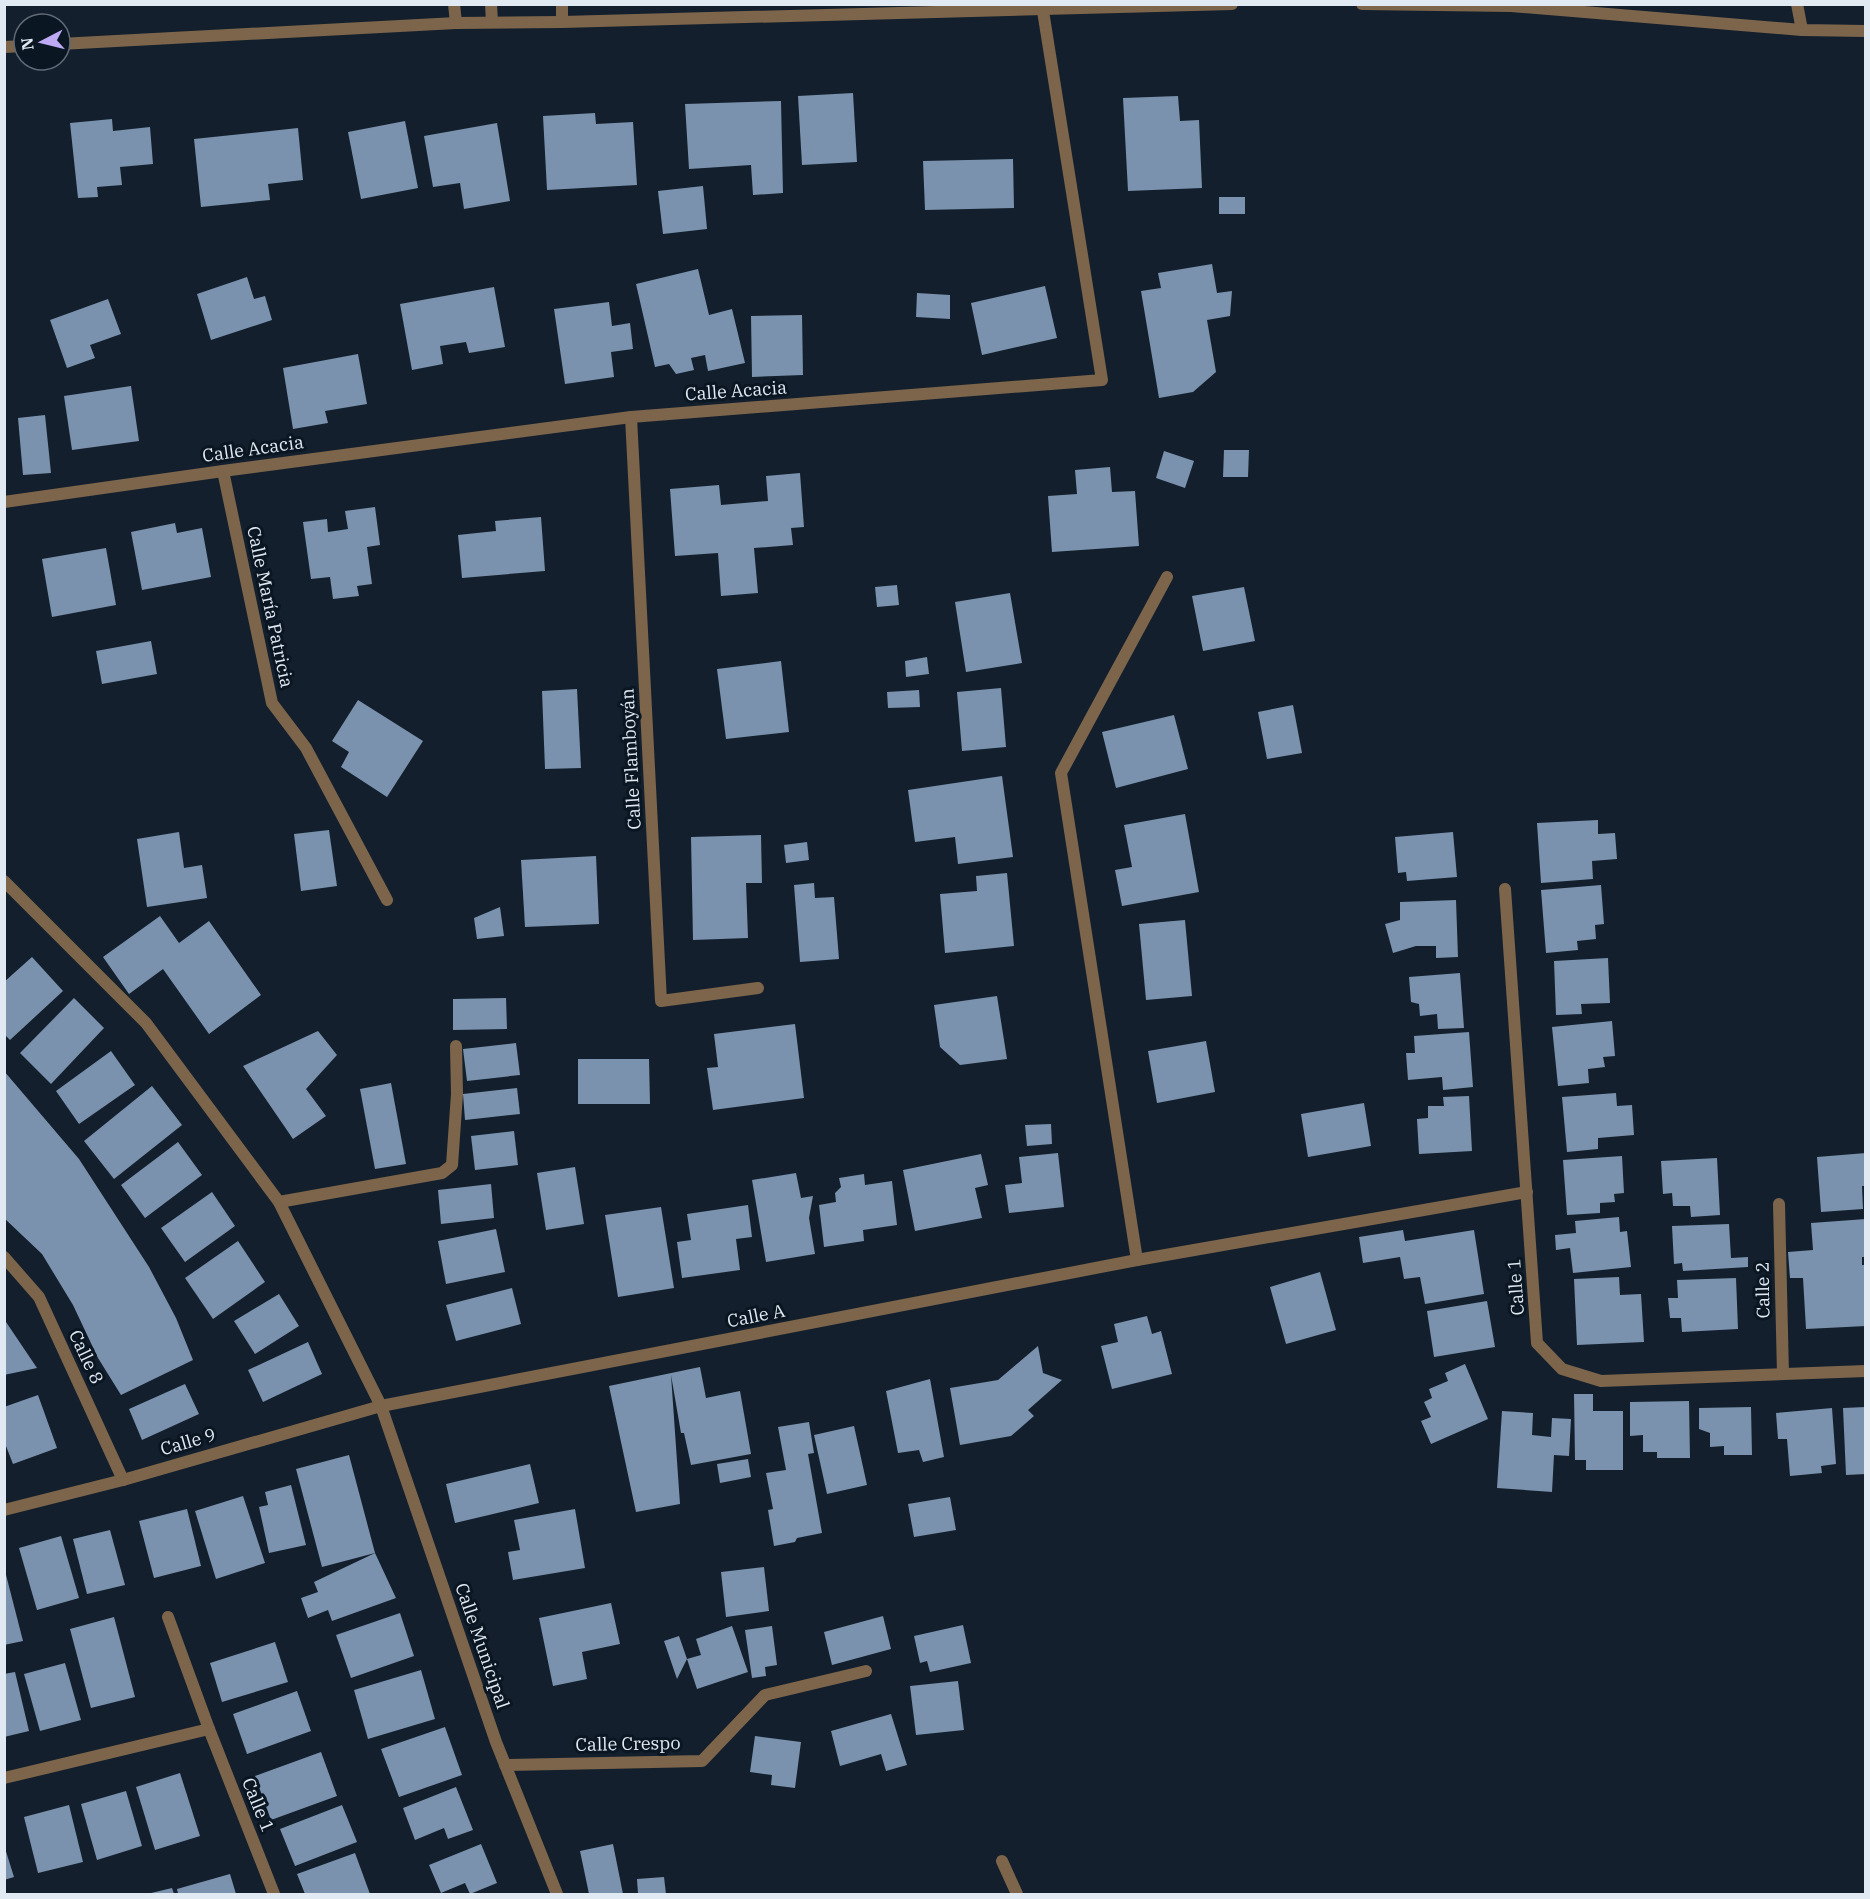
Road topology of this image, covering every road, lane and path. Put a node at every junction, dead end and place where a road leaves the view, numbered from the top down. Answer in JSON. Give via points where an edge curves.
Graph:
{"nodes":[{"id":1,"x":454,"y":4,"type":"edge"},
{"id":2,"x":491,"y":4,"type":"edge"},
{"id":3,"x":562,"y":4,"type":"edge"},
{"id":4,"x":1232,"y":4,"type":"edge"},
{"id":5,"x":1362,"y":4,"type":"edge"},
{"id":6,"x":1797,"y":4,"type":"edge"},
{"id":7,"x":1043,"y":11,"type":"junction"},
{"id":8,"x":492,"y":22,"type":"junction"},
{"id":9,"x":562,"y":22,"type":"junction"},
{"id":10,"x":456,"y":23,"type":"junction"},
{"id":11,"x":1802,"y":30,"type":"junction"},
{"id":12,"x":1866,"y":32,"type":"edge"},
{"id":13,"x":72,"y":43,"type":"edge"},
{"id":14,"x":631,"y":417,"type":"junction"},
{"id":15,"x":223,"y":471,"type":"junction"},
{"id":16,"x":4,"y":502,"type":"edge"},
{"id":17,"x":1167,"y":577,"type":"dead end"},
{"id":18,"x":4,"y":881,"type":"edge"},
{"id":19,"x":1506,"y":889,"type":"dead end"},
{"id":20,"x":387,"y":900,"type":"dead end"},
{"id":21,"x":759,"y":988,"type":"dead end"},
{"id":22,"x":456,"y":1046,"type":"dead end"},
{"id":23,"x":1527,"y":1192,"type":"junction"},
{"id":24,"x":279,"y":1202,"type":"junction"},
{"id":25,"x":1779,"y":1204,"type":"dead end"},
{"id":26,"x":4,"y":1257,"type":"edge"},
{"id":27,"x":1137,"y":1260,"type":"junction"},
{"id":28,"x":1866,"y":1371,"type":"edge"},
{"id":29,"x":1783,"y":1374,"type":"junction"},
{"id":30,"x":381,"y":1406,"type":"junction"},
{"id":31,"x":123,"y":1480,"type":"junction"},
{"id":32,"x":4,"y":1510,"type":"edge"},
{"id":33,"x":168,"y":1617,"type":"dead end"},
{"id":34,"x":866,"y":1671,"type":"dead end"},
{"id":35,"x":209,"y":1729,"type":"junction"},
{"id":36,"x":505,"y":1765,"type":"junction"},
{"id":37,"x":4,"y":1778,"type":"edge"},
{"id":38,"x":1002,"y":1861,"type":"dead end"},
{"id":39,"x":274,"y":1894,"type":"edge"},
{"id":40,"x":557,"y":1894,"type":"edge"},
{"id":41,"x":1017,"y":1894,"type":"edge"}],
"edges":[{"from":1,"to":10,"type":"street"},
{"from":2,"to":8,"type":"street"},
{"from":3,"to":9,"type":"street"},
{"from":4,"to":7,"type":"street"},
{"from":5,"to":11,"type":"street","via":[[1511,6]]},
{"from":6,"to":11,"type":"street"},
{"from":7,"to":9,"type":"street"},
{"from":7,"to":14,"type":"street","name":"Calle Acacia","via":[[1102,380]]},
{"from":8,"to":9,"type":"street"},
{"from":8,"to":10,"type":"street"},
{"from":10,"to":13,"type":"street"},
{"from":11,"to":12,"type":"street"},
{"from":14,"to":15,"type":"street","name":"Calle Acacia"},
{"from":14,"to":21,"type":"street","name":"Calle Flamboyán","via":[[661,1001]]},
{"from":15,"to":16,"type":"street","name":"Calle Acacia"},
{"from":15,"to":20,"type":"street","name":"Calle María Patricia","via":[[272,703],[306,748]]},
{"from":17,"to":27,"type":"street","via":[[1061,773]]},
{"from":18,"to":24,"type":"street","name":"Calle Municipal","via":[[147,1023]]},
{"from":19,"to":23,"type":"street","name":"Calle 1"},
{"from":22,"to":24,"type":"street","via":[[452,1165],[442,1173]]},
{"from":23,"to":27,"type":"street","name":"Calle A"},
{"from":23,"to":29,"type":"street","name":"Calle 1","via":[[1538,1343],[1562,1369],[1601,1381]]},
{"from":24,"to":30,"type":"street","name":"Calle Municipal"},
{"from":25,"to":29,"type":"street","name":"Calle 2"},
{"from":26,"to":31,"type":"street","name":"Calle 8","via":[[39,1297]]},
{"from":27,"to":30,"type":"street","name":"Calle A"},
{"from":28,"to":29,"type":"street","name":"Calle 1"},
{"from":30,"to":31,"type":"street","name":"Calle 9"},
{"from":30,"to":36,"type":"street","name":"Calle Municipal"},
{"from":31,"to":32,"type":"street","name":"Calle 9"},
{"from":33,"to":35,"type":"street","name":"Calle 1"},
{"from":34,"to":36,"type":"street","name":"Calle Crespo","via":[[765,1695],[702,1761]]},
{"from":35,"to":37,"type":"street"},
{"from":35,"to":39,"type":"street","name":"Calle 1"},
{"from":36,"to":40,"type":"street","name":"Calle Municipal"},
{"from":38,"to":41,"type":"street"}]}
